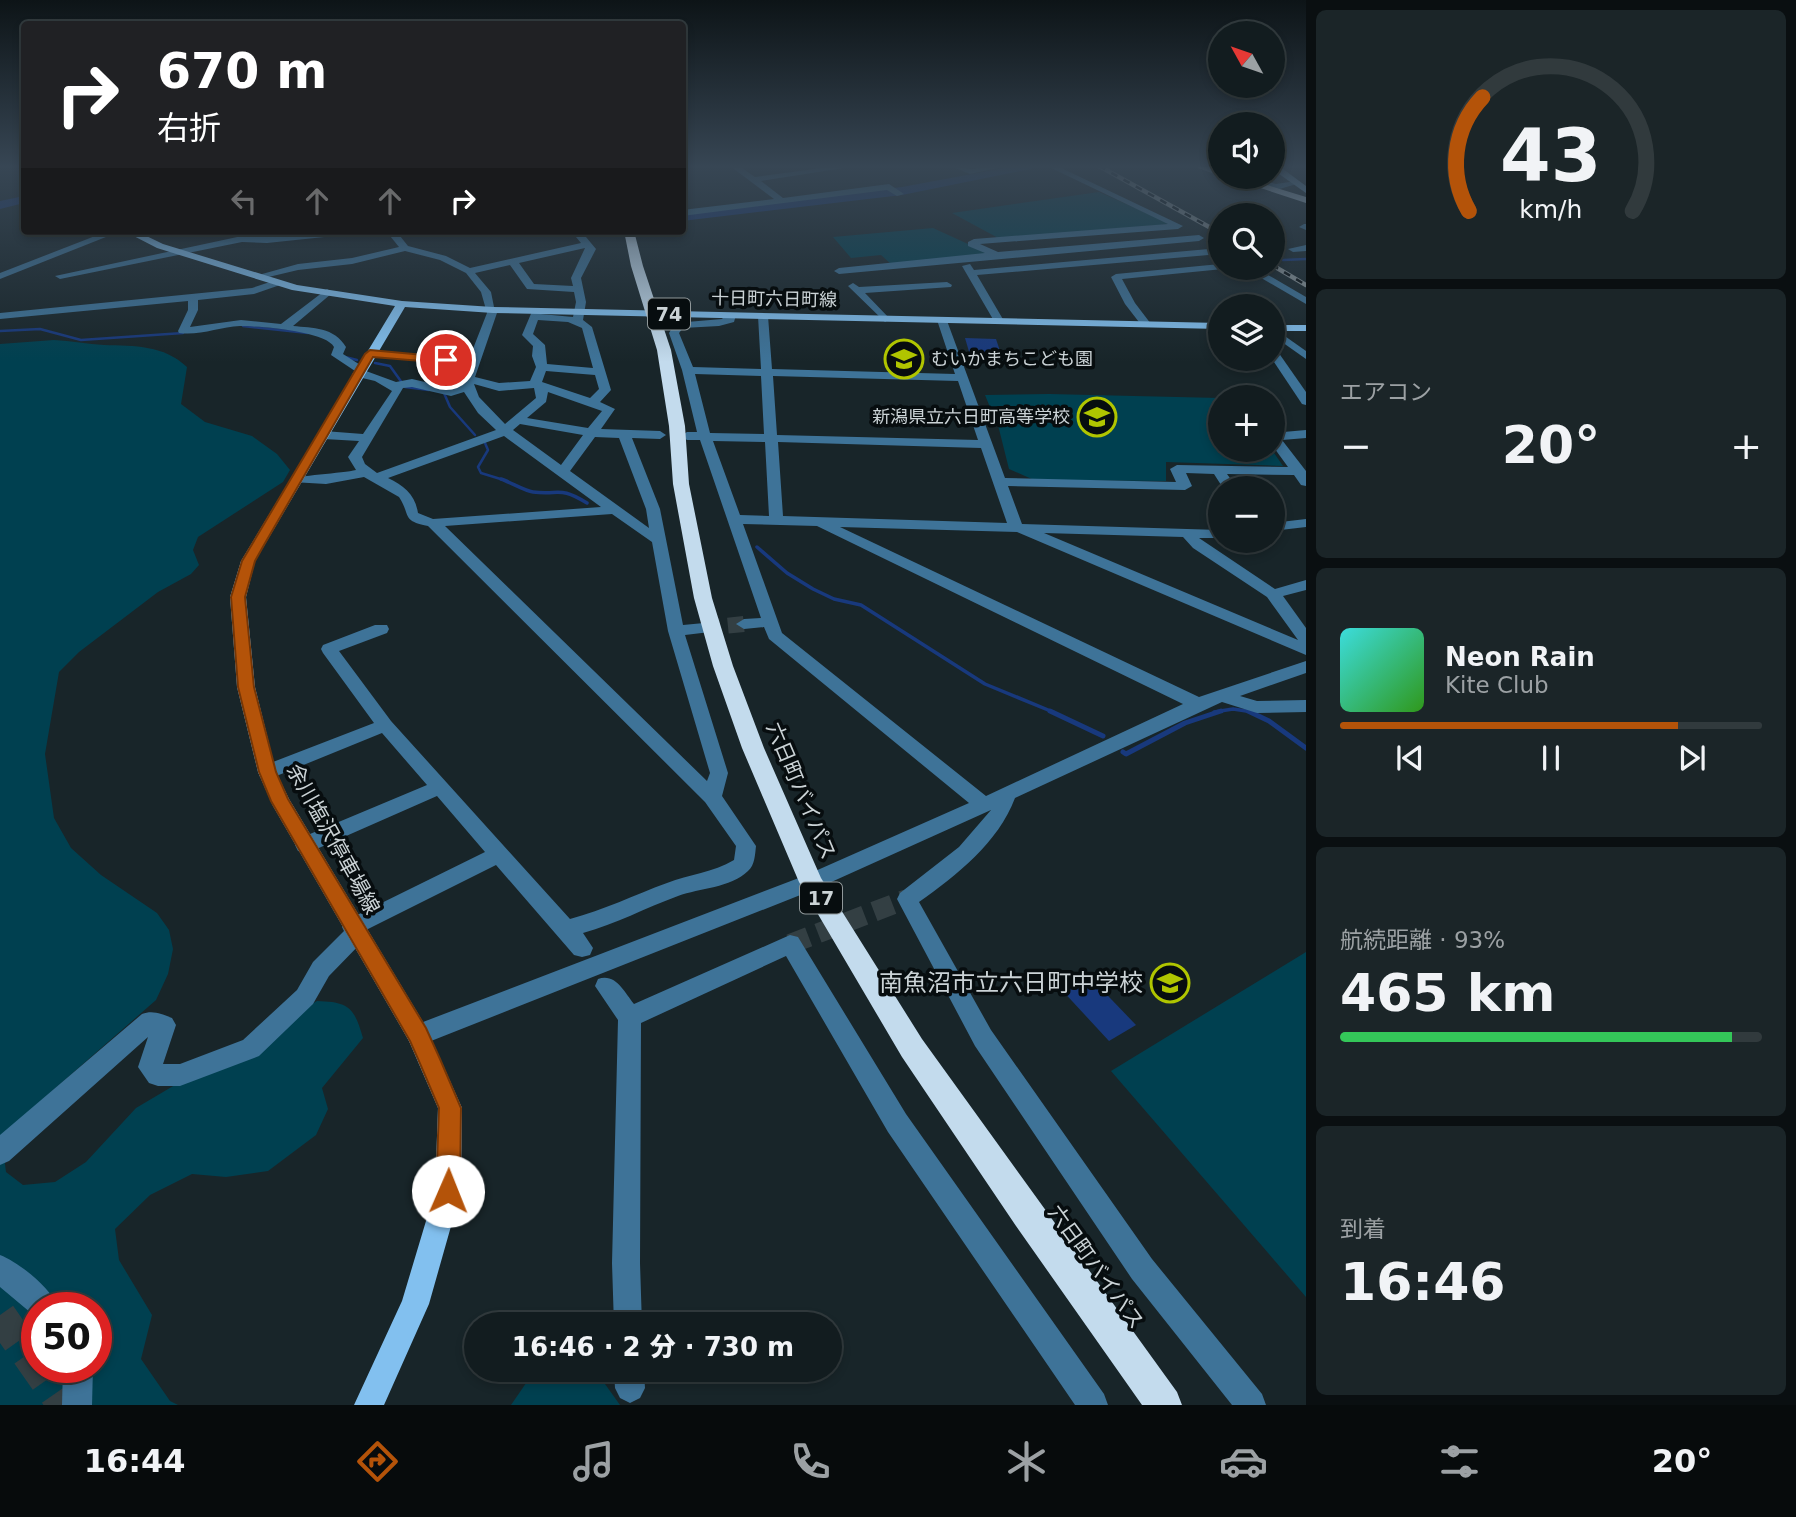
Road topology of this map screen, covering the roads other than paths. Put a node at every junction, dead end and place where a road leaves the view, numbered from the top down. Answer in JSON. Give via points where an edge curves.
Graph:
{"nodes":[{"id":1,"x":1108,"y":232,"type":"edge"},
{"id":2,"x":1188,"y":232,"type":"edge"},
{"id":3,"x":106,"y":235,"type":"edge"},
{"id":4,"x":139,"y":235,"type":"edge"},
{"id":5,"x":315,"y":235,"type":"edge"},
{"id":6,"x":394,"y":235,"type":"edge"},
{"id":7,"x":579,"y":235,"type":"edge"},
{"id":8,"x":630,"y":235,"type":"edge"},
{"id":9,"x":1053,"y":236,"type":"junction"},
{"id":10,"x":1199,"y":238,"type":"junction"},
{"id":11,"x":1208,"y":244,"type":"edge"},
{"id":12,"x":587,"y":245,"type":"junction"},
{"id":13,"x":1101,"y":246,"type":"junction"},
{"id":14,"x":405,"y":248,"type":"junction"},
{"id":15,"x":1306,"y":248,"type":"edge"},
{"id":16,"x":1072,"y":249,"type":"junction"},
{"id":17,"x":1293,"y":249,"type":"dead end"},
{"id":18,"x":178,"y":252,"type":"junction"},
{"id":19,"x":1208,"y":252,"type":"edge"},
{"id":20,"x":997,"y":255,"type":"junction"},
{"id":21,"x":1126,"y":259,"type":"junction"},
{"id":22,"x":963,"y":260,"type":"junction"},
{"id":23,"x":514,"y":263,"type":"junction"},
{"id":24,"x":1208,"y":268,"type":"edge"},
{"id":25,"x":469,"y":271,"type":"junction"},
{"id":26,"x":971,"y":273,"type":"junction"},
{"id":27,"x":1152,"y":273,"type":"junction"},
{"id":28,"x":60,"y":275,"type":"dead end"},
{"id":29,"x":0,"y":276,"type":"edge"},
{"id":30,"x":257,"y":277,"type":"junction"},
{"id":31,"x":1270,"y":280,"type":"edge"},
{"id":32,"x":276,"y":283,"type":"junction"},
{"id":33,"x":947,"y":285,"type":"dead end"},
{"id":34,"x":577,"y":289,"type":"junction"},
{"id":35,"x":857,"y":290,"type":"junction"},
{"id":36,"x":327,"y":292,"type":"junction"},
{"id":37,"x":193,"y":298,"type":"junction"},
{"id":38,"x":1306,"y":301,"type":"edge"},
{"id":39,"x":402,"y":304,"type":"junction"},
{"id":40,"x":491,"y":310,"type":"junction"},
{"id":41,"x":536,"y":314,"type":"junction"},
{"id":42,"x":654,"y":314,"type":"junction"},
{"id":43,"x":732,"y":315,"type":"junction"},
{"id":44,"x":0,"y":316,"type":"edge"},
{"id":45,"x":578,"y":316,"type":"junction"},
{"id":46,"x":763,"y":316,"type":"junction"},
{"id":47,"x":885,"y":319,"type":"junction"},
{"id":48,"x":942,"y":320,"type":"junction"},
{"id":49,"x":999,"y":321,"type":"junction"},
{"id":50,"x":1146,"y":324,"type":"junction"},
{"id":51,"x":1208,"y":326,"type":"edge"},
{"id":52,"x":283,"y":328,"type":"junction"},
{"id":53,"x":1306,"y":328,"type":"edge"},
{"id":54,"x":1285,"y":329,"type":"edge"},
{"id":55,"x":1285,"y":339,"type":"edge"},
{"id":56,"x":1306,"y":356,"type":"edge"},
{"id":57,"x":363,"y":366,"type":"junction"},
{"id":58,"x":542,"y":367,"type":"junction"},
{"id":59,"x":688,"y":370,"type":"junction"},
{"id":60,"x":1285,"y":370,"type":"edge"},
{"id":61,"x":598,"y":372,"type":"junction"},
{"id":62,"x":766,"y":372,"type":"junction"},
{"id":63,"x":960,"y":378,"type":"junction"},
{"id":64,"x":470,"y":379,"type":"junction"},
{"id":65,"x":538,"y":385,"type":"junction"},
{"id":66,"x":395,"y":386,"type":"junction"},
{"id":67,"x":1306,"y":401,"type":"edge"},
{"id":68,"x":592,"y":403,"type":"junction"},
{"id":69,"x":518,"y":420,"type":"junction"},
{"id":70,"x":504,"y":431,"type":"junction"},
{"id":71,"x":593,"y":433,"type":"junction"},
{"id":72,"x":1306,"y":434,"type":"edge"},
{"id":73,"x":324,"y":435,"type":"junction"},
{"id":74,"x":624,"y":435,"type":"junction"},
{"id":75,"x":660,"y":435,"type":"dead end"},
{"id":76,"x":687,"y":436,"type":"dead end"},
{"id":77,"x":705,"y":437,"type":"junction"},
{"id":78,"x":366,"y":438,"type":"junction"},
{"id":79,"x":771,"y":438,"type":"junction"},
{"id":80,"x":984,"y":444,"type":"junction"},
{"id":81,"x":1218,"y":470,"type":"junction"},
{"id":82,"x":563,"y":472,"type":"junction"},
{"id":83,"x":370,"y":475,"type":"junction"},
{"id":84,"x":1222,"y":476,"type":"edge"},
{"id":85,"x":1302,"y":477,"type":"edge"},
{"id":86,"x":297,"y":479,"type":"junction"},
{"id":87,"x":998,"y":482,"type":"junction"},
{"id":88,"x":612,"y":510,"type":"junction"},
{"id":89,"x":733,"y":519,"type":"junction"},
{"id":90,"x":776,"y":519,"type":"junction"},
{"id":91,"x":817,"y":520,"type":"junction"},
{"id":92,"x":433,"y":523,"type":"junction"},
{"id":93,"x":1306,"y":523,"type":"edge"},
{"id":94,"x":1285,"y":525,"type":"edge"},
{"id":95,"x":1015,"y":526,"type":"junction"},
{"id":96,"x":1186,"y":532,"type":"junction"},
{"id":97,"x":1208,"y":533,"type":"edge"},
{"id":98,"x":660,"y":541,"type":"junction"},
{"id":99,"x":1306,"y":585,"type":"edge"},
{"id":100,"x":1273,"y":594,"type":"junction"},
{"id":101,"x":769,"y":622,"type":"junction"},
{"id":102,"x":744,"y":624,"type":"tunnel mouth"},
{"id":103,"x":704,"y":628,"type":"tunnel mouth"},
{"id":104,"x":381,"y":629,"type":"dead end"},
{"id":105,"x":676,"y":631,"type":"junction"},
{"id":106,"x":1306,"y":640,"type":"edge"},
{"id":107,"x":1306,"y":650,"type":"edge"},
{"id":108,"x":1306,"y":667,"type":"edge"},
{"id":109,"x":1221,"y":695,"type":"junction"},
{"id":110,"x":1198,"y":704,"type":"junction"},
{"id":111,"x":1306,"y":706,"type":"edge"},
{"id":112,"x":385,"y":725,"type":"junction"},
{"id":113,"x":267,"y":772,"type":"junction"},
{"id":114,"x":440,"y":787,"type":"junction"},
{"id":115,"x":1009,"y":793,"type":"junction"},
{"id":116,"x":712,"y":797,"type":"junction"},
{"id":117,"x":984,"y":805,"type":"junction"},
{"id":118,"x":305,"y":845,"type":"junction"},
{"id":119,"x":500,"y":854,"type":"junction"},
{"id":120,"x":811,"y":882,"type":"junction"},
{"id":121,"x":566,"y":929,"type":"junction"},
{"id":122,"x":355,"y":930,"type":"junction"},
{"id":123,"x":582,"y":948,"type":"dead end"},
{"id":124,"x":606,"y":986,"type":"dead end"},
{"id":125,"x":630,"y":1017,"type":"junction"},
{"id":126,"x":418,"y":1035,"type":"junction"},
{"id":127,"x":0,"y":1152,"type":"edge"},
{"id":128,"x":0,"y":1269,"type":"edge"},
{"id":129,"x":27,"y":1292,"type":"edge"},
{"id":130,"x":628,"y":1312,"type":"edge"},
{"id":131,"x":78,"y":1383,"type":"edge"},
{"id":132,"x":77,"y":1405,"type":"edge"},
{"id":133,"x":369,"y":1405,"type":"edge"},
{"id":134,"x":1093,"y":1405,"type":"edge"},
{"id":135,"x":1164,"y":1405,"type":"edge"},
{"id":136,"x":1251,"y":1405,"type":"edge"}],
"edges":[{"from":1,"to":9,"type":"street"},
{"from":2,"to":10,"type":"street"},
{"from":3,"to":29,"type":"street"},
{"from":4,"to":18,"type":"main road"},
{"from":5,"to":18,"type":"street","via":[[242,239]]},
{"from":6,"to":14,"type":"street"},
{"from":7,"to":12,"type":"street"},
{"from":8,"to":42,"type":"highway","name":"六日町バイパス","number":"17"},
{"from":9,"to":16,"type":"street"},
{"from":9,"to":20,"type":"street","via":[[971,244]]},
{"from":10,"to":11,"type":"street"},
{"from":10,"to":13,"type":"street"},
{"from":12,"to":23,"type":"street"},
{"from":12,"to":34,"type":"street","via":[[591,249],[576,278]]},
{"from":13,"to":16,"type":"street"},
{"from":13,"to":21,"type":"street"},
{"from":14,"to":25,"type":"street"},
{"from":14,"to":30,"type":"street"},
{"from":15,"to":17,"type":"street"},
{"from":16,"to":20,"type":"street"},
{"from":18,"to":28,"type":"street"},
{"from":18,"to":30,"type":"main road"},
{"from":19,"to":21,"type":"street"},
{"from":20,"to":22,"type":"street"},
{"from":21,"to":26,"type":"street"},
{"from":21,"to":27,"type":"street"},
{"from":22,"to":26,"type":"street"},
{"from":22,"to":35,"type":"street","via":[[839,271]]},
{"from":23,"to":25,"type":"street"},
{"from":23,"to":34,"type":"street","via":[[531,287]]},
{"from":24,"to":27,"type":"street"},
{"from":25,"to":40,"type":"street","via":[[486,292]]},
{"from":26,"to":49,"type":"street"},
{"from":27,"to":50,"type":"street","via":[[1116,277]]},
{"from":30,"to":32,"type":"main road"},
{"from":31,"to":38,"type":"street"},
{"from":32,"to":36,"type":"main road"},
{"from":32,"to":37,"type":"street","via":[[254,291]]},
{"from":33,"to":35,"type":"street"},
{"from":34,"to":45,"type":"street","via":[[581,302]]},
{"from":35,"to":47,"type":"street"},
{"from":36,"to":39,"type":"main road"},
{"from":36,"to":52,"type":"street"},
{"from":37,"to":44,"type":"street"},
{"from":37,"to":52,"type":"street","via":[[183,331],[241,323]]},
{"from":39,"to":40,"type":"main road"},
{"from":39,"to":57,"type":"main road","name":"余川塩沢停車場線"},
{"from":40,"to":41,"type":"main road"},
{"from":40,"to":64,"type":"street"},
{"from":41,"to":45,"type":"street"},
{"from":41,"to":58,"type":"street","via":[[527,335],[539,345]]},
{"from":42,"to":43,"type":"main road","name":"十日町六日町線","number":"74"},
{"from":42,"to":45,"type":"main road","name":"十日町六日町線","number":"74"},
{"from":42,"to":120,"type":"highway","name":"六日町バイパス","number":"17","via":[[664,349],[681,484],[703,598],[753,748]]},
{"from":43,"to":46,"type":"main road","name":"十日町六日町線","number":"74"},
{"from":43,"to":59,"type":"street","via":[[725,323],[679,325],[674,333]]},
{"from":45,"to":61,"type":"street","via":[[587,327]]},
{"from":46,"to":47,"type":"main road","name":"十日町六日町線","number":"74"},
{"from":46,"to":62,"type":"street"},
{"from":47,"to":48,"type":"main road","name":"十日町六日町線","number":"74"},
{"from":48,"to":49,"type":"main road","name":"十日町六日町線","number":"74"},
{"from":48,"to":63,"type":"street"},
{"from":49,"to":50,"type":"main road","name":"十日町六日町線","number":"74"},
{"from":50,"to":51,"type":"main road","name":"十日町六日町線","number":"74"},
{"from":52,"to":57,"type":"street","via":[[329,334],[338,351]]},
{"from":53,"to":54,"type":"main road"},
{"from":55,"to":56,"type":"street"},
{"from":57,"to":64,"type":"street","via":[[438,358]]},
{"from":57,"to":66,"type":"street","via":[[366,374]]},
{"from":57,"to":73,"type":"main road","name":"余川塩沢停車場線"},
{"from":58,"to":61,"type":"street"},
{"from":58,"to":65,"type":"street"},
{"from":59,"to":62,"type":"street"},
{"from":59,"to":77,"type":"street"},
{"from":60,"to":67,"type":"street"},
{"from":61,"to":68,"type":"street","via":[[605,390]]},
{"from":62,"to":63,"type":"street"},
{"from":62,"to":79,"type":"street"},
{"from":63,"to":80,"type":"street"},
{"from":64,"to":65,"type":"street","via":[[499,387]]},
{"from":64,"to":66,"type":"street","via":[[451,392],[412,383]]},
{"from":64,"to":70,"type":"street","via":[[488,415]]},
{"from":65,"to":68,"type":"street"},
{"from":65,"to":69,"type":"street","via":[[542,399]]},
{"from":66,"to":78,"type":"street","via":[[396,394]]},
{"from":68,"to":71,"type":"street","via":[[609,409]]},
{"from":69,"to":70,"type":"street"},
{"from":69,"to":71,"type":"street"},
{"from":70,"to":82,"type":"street"},
{"from":70,"to":83,"type":"street"},
{"from":71,"to":74,"type":"street"},
{"from":71,"to":82,"type":"street"},
{"from":72,"to":85,"type":"street","via":[[1273,437]]},
{"from":73,"to":78,"type":"street"},
{"from":73,"to":86,"type":"main road","name":"余川塩沢停車場線"},
{"from":74,"to":75,"type":"street"},
{"from":74,"to":98,"type":"street","via":[[653,509]]},
{"from":76,"to":77,"type":"street"},
{"from":77,"to":79,"type":"street"},
{"from":77,"to":89,"type":"street"},
{"from":78,"to":83,"type":"street","via":[[355,457]]},
{"from":79,"to":80,"type":"street"},
{"from":79,"to":90,"type":"street"},
{"from":80,"to":87,"type":"street"},
{"from":81,"to":84,"type":"street"},
{"from":81,"to":85,"type":"street"},
{"from":81,"to":87,"type":"street","via":[[1177,469],[1185,486]]},
{"from":82,"to":88,"type":"street"},
{"from":83,"to":86,"type":"street"},
{"from":83,"to":92,"type":"street","via":[[408,497],[411,514],[418,520]]},
{"from":86,"to":113,"type":"main road","name":"余川塩沢停車場線","via":[[248,561],[238,597],[246,687]]},
{"from":87,"to":95,"type":"street"},
{"from":88,"to":92,"type":"street"},
{"from":88,"to":98,"type":"street"},
{"from":89,"to":90,"type":"street"},
{"from":89,"to":101,"type":"street"},
{"from":90,"to":91,"type":"street"},
{"from":91,"to":95,"type":"street"},
{"from":91,"to":110,"type":"street"},
{"from":92,"to":116,"type":"street"},
{"from":93,"to":94,"type":"street"},
{"from":95,"to":96,"type":"street"},
{"from":95,"to":107,"type":"street"},
{"from":96,"to":97,"type":"street"},
{"from":96,"to":100,"type":"street","via":[[1198,545]]},
{"from":98,"to":105,"type":"street"},
{"from":99,"to":100,"type":"street"},
{"from":100,"to":106,"type":"street"},
{"from":101,"to":102,"type":"street"},
{"from":101,"to":117,"type":"street","via":[[775,635]]},
{"from":103,"to":105,"type":"street"},
{"from":104,"to":112,"type":"street","via":[[329,649]]},
{"from":105,"to":116,"type":"street","via":[[719,773]]},
{"from":108,"to":109,"type":"street"},
{"from":109,"to":110,"type":"street"},
{"from":109,"to":111,"type":"street","via":[[1257,707]]},
{"from":110,"to":115,"type":"street"},
{"from":112,"to":113,"type":"street"},
{"from":112,"to":114,"type":"street"},
{"from":113,"to":118,"type":"main road","name":"余川塩沢停車場線"},
{"from":114,"to":118,"type":"street"},
{"from":114,"to":119,"type":"street"},
{"from":115,"to":117,"type":"street"},
{"from":115,"to":136,"type":"street","via":[[1003,811],[968,850],[907,899],[983,1038],[1142,1269]]},
{"from":116,"to":121,"type":"street","via":[[746,846],[743,864],[728,874]]},
{"from":117,"to":120,"type":"street"},
{"from":118,"to":122,"type":"main road","name":"余川塩沢停車場線"},
{"from":119,"to":121,"type":"street"},
{"from":119,"to":122,"type":"street"},
{"from":120,"to":126,"type":"street"},
{"from":120,"to":135,"type":"highway","name":"六日町バイパス","number":"17","via":[[912,1048]]},
{"from":121,"to":123,"type":"street"},
{"from":122,"to":126,"type":"main road","name":"余川塩沢停車場線"},
{"from":122,"to":127,"type":"street","via":[[321,969],[305,997],[251,1048],[180,1075],[158,1075],[150,1066],[164,1025],[150,1021]]},
{"from":124,"to":125,"type":"street"},
{"from":125,"to":130,"type":"street"},
{"from":125,"to":134,"type":"street","via":[[790,944],[897,1123]]},
{"from":126,"to":133,"type":"main road","name":"余川塩沢停車場線","via":[[450,1108],[448,1191],[415,1304]]},
{"from":128,"to":129,"type":"street"},
{"from":131,"to":132,"type":"street"}]}
